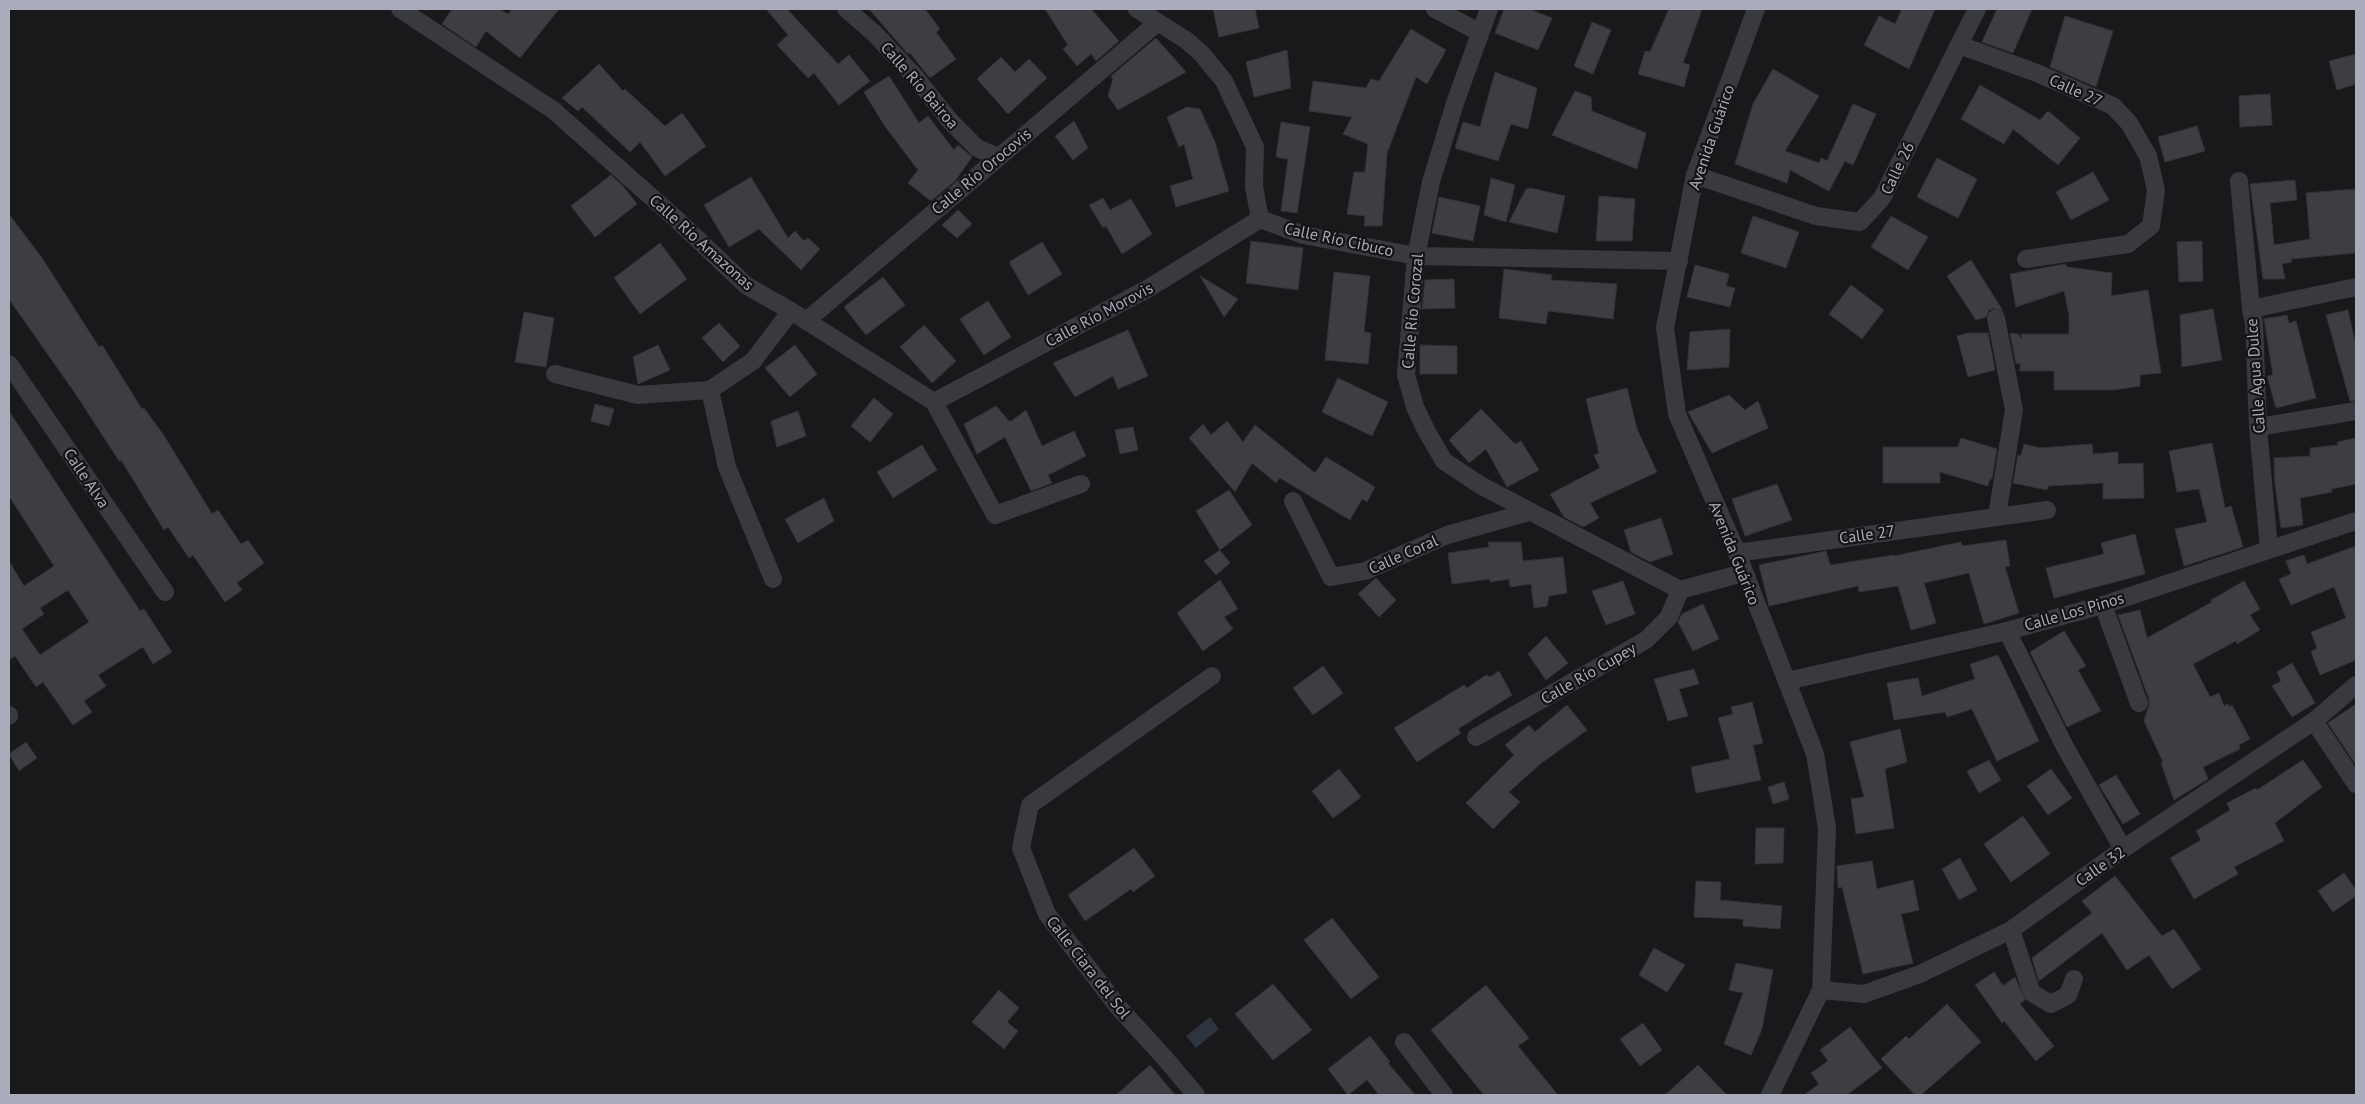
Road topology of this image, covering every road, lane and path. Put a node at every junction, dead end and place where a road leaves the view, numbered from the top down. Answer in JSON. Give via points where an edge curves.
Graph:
{"nodes":[{"id":1,"x":400,"y":9,"type":"edge"},
{"id":2,"x":846,"y":9,"type":"edge"},
{"id":3,"x":1137,"y":9,"type":"edge"},
{"id":4,"x":1435,"y":9,"type":"edge"},
{"id":5,"x":1488,"y":9,"type":"edge"},
{"id":6,"x":1756,"y":9,"type":"edge"},
{"id":7,"x":1977,"y":9,"type":"edge"},
{"id":8,"x":1157,"y":23,"type":"junction"},
{"id":9,"x":1479,"y":32,"type":"junction"},
{"id":10,"x":1959,"y":45,"type":"junction"},
{"id":11,"x":998,"y":157,"type":"junction"},
{"id":12,"x":1695,"y":175,"type":"junction"},
{"id":13,"x":2239,"y":181,"type":"dead end"},
{"id":14,"x":1260,"y":219,"type":"junction"},
{"id":15,"x":1416,"y":256,"type":"junction"},
{"id":16,"x":2026,"y":259,"type":"dead end"},
{"id":17,"x":1678,"y":261,"type":"junction"},
{"id":18,"x":2356,"y":287,"type":"edge"},
{"id":19,"x":2251,"y":309,"type":"junction"},
{"id":20,"x":791,"y":311,"type":"junction"},
{"id":21,"x":1996,"y":318,"type":"dead end"},
{"id":22,"x":806,"y":321,"type":"junction"},
{"id":23,"x":9,"y":364,"type":"edge"},
{"id":24,"x":555,"y":374,"type":"dead end"},
{"id":25,"x":710,"y":390,"type":"junction"},
{"id":26,"x":934,"y":402,"type":"junction"},
{"id":27,"x":2356,"y":411,"type":"edge"},
{"id":28,"x":2258,"y":426,"type":"junction"},
{"id":29,"x":1081,"y":484,"type":"dead end"},
{"id":30,"x":1293,"y":501,"type":"dead end"},
{"id":31,"x":2046,"y":510,"type":"dead end"},
{"id":32,"x":1529,"y":512,"type":"junction"},
{"id":33,"x":1997,"y":516,"type":"junction"},
{"id":34,"x":2356,"y":521,"type":"edge"},
{"id":35,"x":2268,"y":549,"type":"junction"},
{"id":36,"x":1737,"y":553,"type":"junction"},
{"id":37,"x":1743,"y":573,"type":"junction"},
{"id":38,"x":773,"y":578,"type":"dead end"},
{"id":39,"x":1680,"y":590,"type":"junction"},
{"id":40,"x":165,"y":592,"type":"dead end"},
{"id":41,"x":2103,"y":604,"type":"junction"},
{"id":42,"x":2008,"y":630,"type":"junction"},
{"id":43,"x":1212,"y":676,"type":"dead end"},
{"id":44,"x":1787,"y":681,"type":"junction"},
{"id":45,"x":2356,"y":685,"type":"edge"},
{"id":46,"x":2139,"y":703,"type":"dead end"},
{"id":47,"x":2314,"y":721,"type":"junction"},
{"id":48,"x":1476,"y":737,"type":"dead end"},
{"id":49,"x":2356,"y":784,"type":"edge"},
{"id":50,"x":2123,"y":849,"type":"junction"},
{"id":51,"x":2010,"y":930,"type":"junction"},
{"id":52,"x":2074,"y":979,"type":"dead end"},
{"id":53,"x":1821,"y":990,"type":"junction"},
{"id":54,"x":1404,"y":1042,"type":"dead end"},
{"id":55,"x":1196,"y":1095,"type":"edge"},
{"id":56,"x":1444,"y":1095,"type":"edge"},
{"id":57,"x":1770,"y":1095,"type":"edge"}],
"edges":[{"from":1,"to":20,"type":"street","name":"Calle Río Amazonas","via":[[553,110],[747,286]]},
{"from":2,"to":11,"type":"street","name":"Calle Río Bairoa","via":[[874,33],[977,148]]},
{"from":3,"to":8,"type":"street"},
{"from":4,"to":9,"type":"street"},
{"from":5,"to":9,"type":"street","name":"Calle Río Corozal"},
{"from":6,"to":12,"type":"street","name":"Avenida Guárico"},
{"from":7,"to":10,"type":"street","name":"Calle 26"},
{"from":8,"to":11,"type":"street","name":"Calle Río Orocovis"},
{"from":8,"to":14,"type":"street","via":[[1186,40],[1224,81],[1255,147],[1254,188]]},
{"from":9,"to":15,"type":"street","name":"Calle Río Corozal","via":[[1431,182]]},
{"from":10,"to":12,"type":"street","name":"Calle 26","via":[[1882,198],[1860,222],[1816,216]]},
{"from":10,"to":16,"type":"street","name":"Calle 27","via":[[2037,73],[2113,106],[2129,123],[2148,156],[2156,190],[2151,226],[2128,244]]},
{"from":11,"to":22,"type":"street","name":"Calle Río Orocovis"},
{"from":12,"to":17,"type":"street","name":"Avenida Guárico"},
{"from":13,"to":19,"type":"street"},
{"from":14,"to":15,"type":"street","name":"Calle Río Cibuco","via":[[1303,235]]},
{"from":14,"to":26,"type":"street","name":"Calle Río Morovis","via":[[1149,288]]},
{"from":15,"to":17,"type":"street","name":"Calle Río Cibuco"},
{"from":15,"to":32,"type":"street","name":"Calle Río Corozal","via":[[1406,375],[1419,415],[1444,461]]},
{"from":17,"to":36,"type":"street","name":"Avenida Guárico","via":[[1665,328],[1677,414]]},
{"from":18,"to":19,"type":"street","name":"Calle Agua Dulce"},
{"from":19,"to":28,"type":"street","name":"Calle Agua Dulce"},
{"from":20,"to":22,"type":"street","name":"Calle Río Amazonas"},
{"from":20,"to":25,"type":"street","via":[[753,361]]},
{"from":21,"to":33,"type":"street","via":[[2014,410]]},
{"from":22,"to":26,"type":"street","name":"Calle Río Amazonas"},
{"from":23,"to":40,"type":"street","name":"Calle Alva"},
{"from":24,"to":25,"type":"street","via":[[638,395]]},
{"from":25,"to":38,"type":"street","via":[[727,467]]},
{"from":26,"to":29,"type":"street","name":"Calle Río Amazonas","via":[[995,515]]},
{"from":27,"to":28,"type":"street"},
{"from":28,"to":35,"type":"street","name":"Calle Agua Dulce"},
{"from":30,"to":32,"type":"street","name":"Calle Coral","via":[[1331,577],[1366,571],[1447,535]]},
{"from":31,"to":33,"type":"street","name":"Calle 27"},
{"from":32,"to":39,"type":"street","name":"Calle Río Corozal"},
{"from":33,"to":36,"type":"street","name":"Calle 27"},
{"from":34,"to":35,"type":"street","name":"Calle Los Pinos"},
{"from":35,"to":41,"type":"street","name":"Calle Los Pinos"},
{"from":36,"to":37,"type":"street","name":"Avenida Guárico"},
{"from":37,"to":39,"type":"street"},
{"from":37,"to":44,"type":"street","name":"Avenida Guárico"},
{"from":39,"to":48,"type":"street","name":"Calle Río Cupey","via":[[1669,617],[1646,640]]},
{"from":41,"to":42,"type":"street","name":"Calle Los Pinos"},
{"from":41,"to":46,"type":"street"},
{"from":42,"to":44,"type":"street","name":"Calle Los Pinos"},
{"from":42,"to":50,"type":"street","via":[[2064,747]]},
{"from":43,"to":55,"type":"street","name":"Calle Ciara del Sol","via":[[1030,805],[1021,848],[1047,914],[1119,1008]]},
{"from":44,"to":53,"type":"street","name":"Avenida Guárico","via":[[1815,754],[1827,828]]},
{"from":45,"to":47,"type":"street","name":"Calle 32"},
{"from":47,"to":49,"type":"street"},
{"from":47,"to":50,"type":"street","name":"Calle 32"},
{"from":50,"to":51,"type":"street","name":"Calle 32"},
{"from":51,"to":52,"type":"street","via":[[2032,993],[2051,1004],[2068,994]]},
{"from":51,"to":53,"type":"street","name":"Calle 32","via":[[1920,974],[1864,994]]},
{"from":53,"to":57,"type":"street","name":"Avenida Guárico"},
{"from":54,"to":56,"type":"street"}]}
